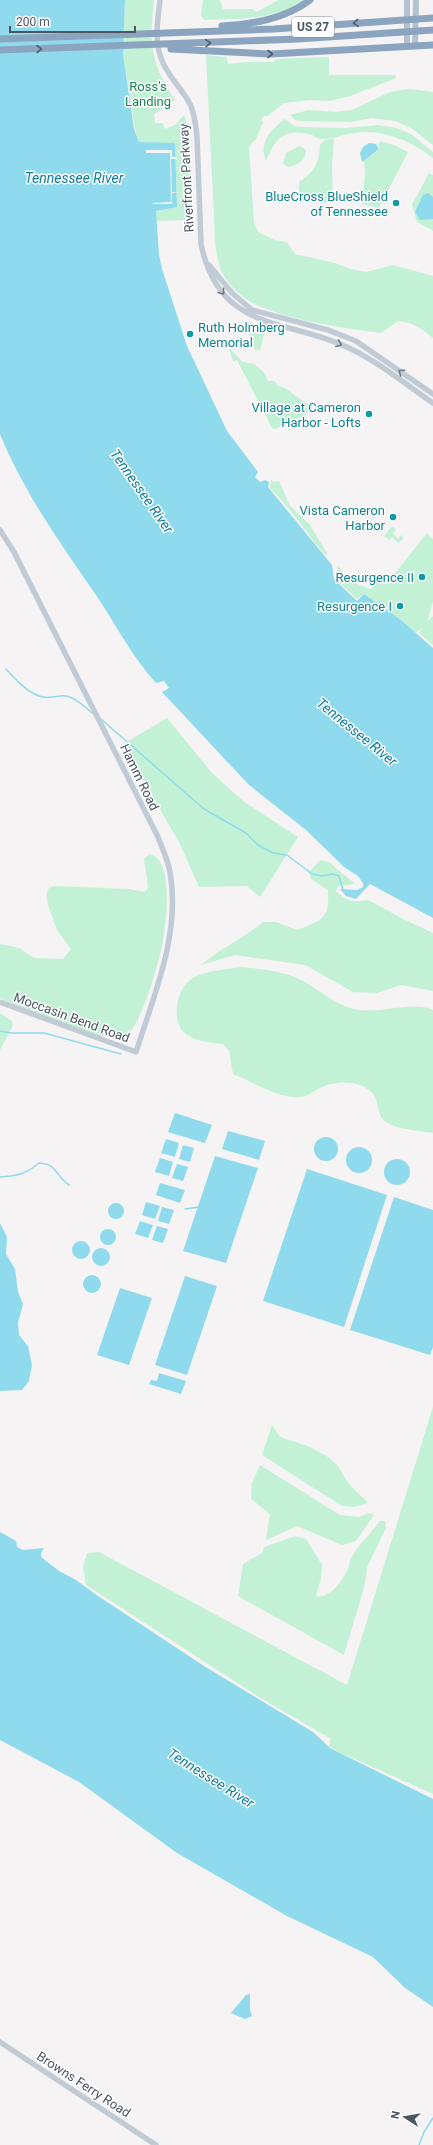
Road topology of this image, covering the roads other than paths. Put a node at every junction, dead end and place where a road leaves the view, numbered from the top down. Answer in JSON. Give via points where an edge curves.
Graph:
{"nodes":[{"id":1,"x":160,"y":0,"type":"edge"},
{"id":2,"x":407,"y":0,"type":"edge"},
{"id":3,"x":416,"y":0,"type":"edge"},
{"id":4,"x":309,"y":1,"type":"edge"},
{"id":5,"x":432,"y":18,"type":"edge"},
{"id":6,"x":231,"y":28,"type":"junction"},
{"id":7,"x":431,"y":30,"type":"edge"},
{"id":8,"x":0,"y":39,"type":"edge"},
{"id":9,"x":433,"y":45,"type":"edge"},
{"id":10,"x":141,"y":46,"type":"junction"},
{"id":11,"x":407,"y":46,"type":"junction"},
{"id":12,"x":415,"y":46,"type":"junction"},
{"id":13,"x":0,"y":50,"type":"edge"},
{"id":14,"x":201,"y":244,"type":"junction"},
{"id":15,"x":433,"y":394,"type":"edge"},
{"id":16,"x":433,"y":404,"type":"edge"},
{"id":17,"x":0,"y":530,"type":"edge"},
{"id":18,"x":0,"y":1002,"type":"edge"},
{"id":19,"x":136,"y":1052,"type":"joint"},
{"id":20,"x":0,"y":2042,"type":"edge"},
{"id":21,"x":156,"y":2145,"type":"edge"}],
"edges":[{"from":1,"to":14,"type":"main road","name":"Riverfront Parkway","via":[[157,26],[160,57],[170,78],[190,104],[198,137]]},
{"from":2,"to":11,"type":"main road"},
{"from":3,"to":12,"type":"main road"},
{"from":4,"to":6,"type":"highway","via":[[270,19]]},
{"from":5,"to":6,"type":"highway","number":"US 27","one_way":true,"via":[[280,29]]},
{"from":6,"to":8,"type":"highway"},
{"from":10,"to":7,"type":"highway","number":"US 27","one_way":true},
{"from":9,"to":12,"type":"highway"},
{"from":10,"to":11,"type":"highway","one_way":true,"via":[[282,54]]},
{"from":13,"to":10,"type":"highway","number":"US 27","one_way":true},
{"from":11,"to":12,"type":"highway"},
{"from":15,"to":14,"type":"main road","name":"Riverfront Parkway","one_way":true,"via":[[356,341],[328,330],[252,310],[240,302],[220,280],[210,266]]},
{"from":14,"to":16,"type":"main road","name":"Riverfront Parkway","one_way":true,"via":[[211,274],[222,292],[236,307],[263,322],[323,338],[356,351]]},
{"from":17,"to":19,"type":"main road","name":"Hamm Road","via":[[14,552],[158,837],[170,871],[172,913],[167,950]]},
{"from":18,"to":19,"type":"main road","name":"Moccasin Bend Road"},
{"from":20,"to":21,"type":"main road","name":"Browns Ferry Road"}]}
